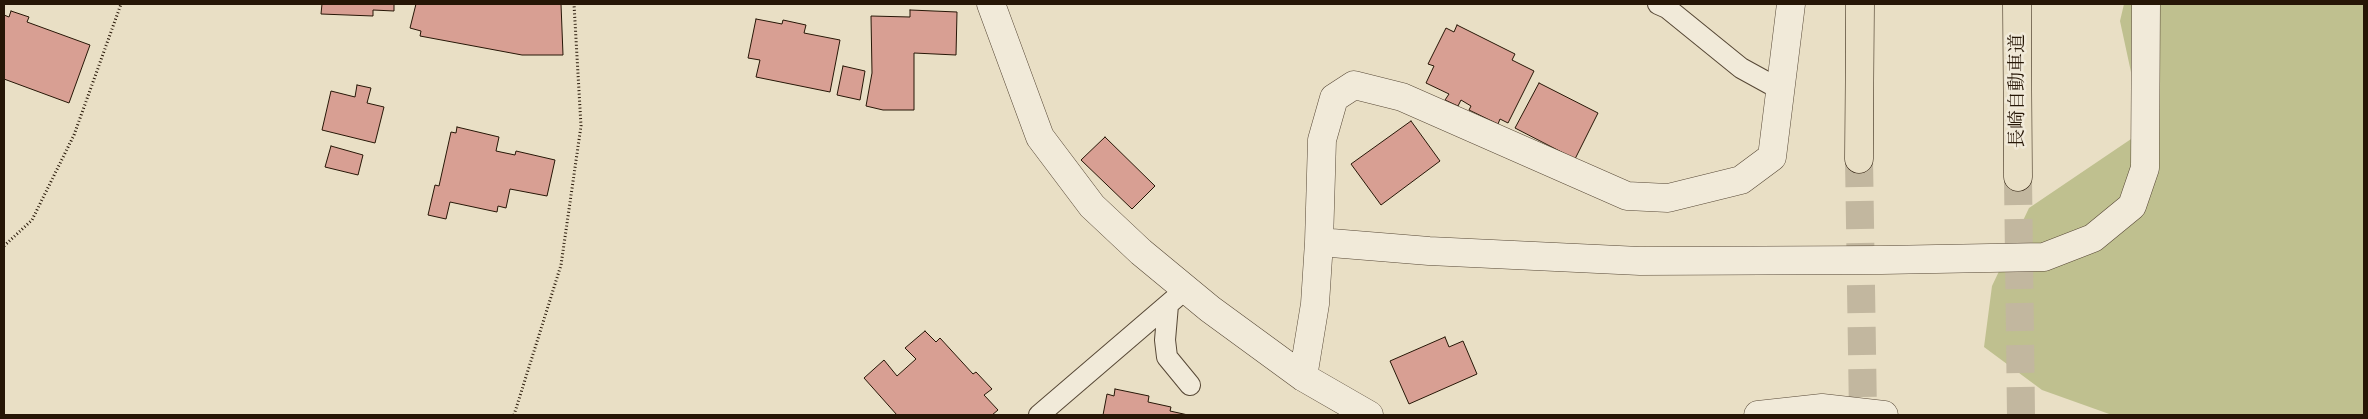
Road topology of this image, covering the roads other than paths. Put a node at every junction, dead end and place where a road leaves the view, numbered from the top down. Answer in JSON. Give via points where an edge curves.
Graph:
{"nodes":[{"id":1,"x":992,"y":4,"type":"edge"},
{"id":2,"x":1658,"y":4,"type":"edge"},
{"id":3,"x":1791,"y":4,"type":"edge"},
{"id":4,"x":1860,"y":4,"type":"edge"},
{"id":5,"x":2017,"y":4,"type":"edge"},
{"id":6,"x":2146,"y":4,"type":"edge"},
{"id":7,"x":1781,"y":90,"type":"junction"},
{"id":8,"x":1859,"y":159,"type":"tunnel mouth"},
{"id":9,"x":2018,"y":177,"type":"tunnel mouth"},
{"id":10,"x":1319,"y":242,"type":"junction"},
{"id":11,"x":1177,"y":297,"type":"junction"},
{"id":12,"x":1303,"y":378,"type":"junction"},
{"id":13,"x":1190,"y":385,"type":"dead end"},
{"id":14,"x":1039,"y":415,"type":"edge"},
{"id":15,"x":1369,"y":415,"type":"edge"},
{"id":16,"x":1758,"y":415,"type":"edge"},
{"id":17,"x":1884,"y":415,"type":"edge"}],
"edges":[{"from":1,"to":11,"type":"street","via":[[1040,137],[1092,206],[1141,252]]},
{"from":2,"to":7,"type":"lane","via":[[1741,68]]},
{"from":3,"to":7,"type":"street"},
{"from":4,"to":8,"type":"highway"},
{"from":5,"to":9,"type":"highway","name":"長崎自動車道"},
{"from":6,"to":10,"type":"street","via":[[2144,168],[2132,206],[2093,238],[2044,257],[1640,261]]},
{"from":7,"to":10,"type":"street","via":[[1772,158],[1741,180],[1668,198],[1627,196],[1402,97],[1354,86],[1334,98],[1322,140]]},
{"from":10,"to":12,"type":"street","via":[[1315,304]]},
{"from":11,"to":12,"type":"street"},
{"from":11,"to":13,"type":"lane","via":[[1164,340],[1167,357]]},
{"from":11,"to":14,"type":"lane"},
{"from":12,"to":15,"type":"street"},
{"from":16,"to":17,"type":"street","via":[[1822,408]]}]}
